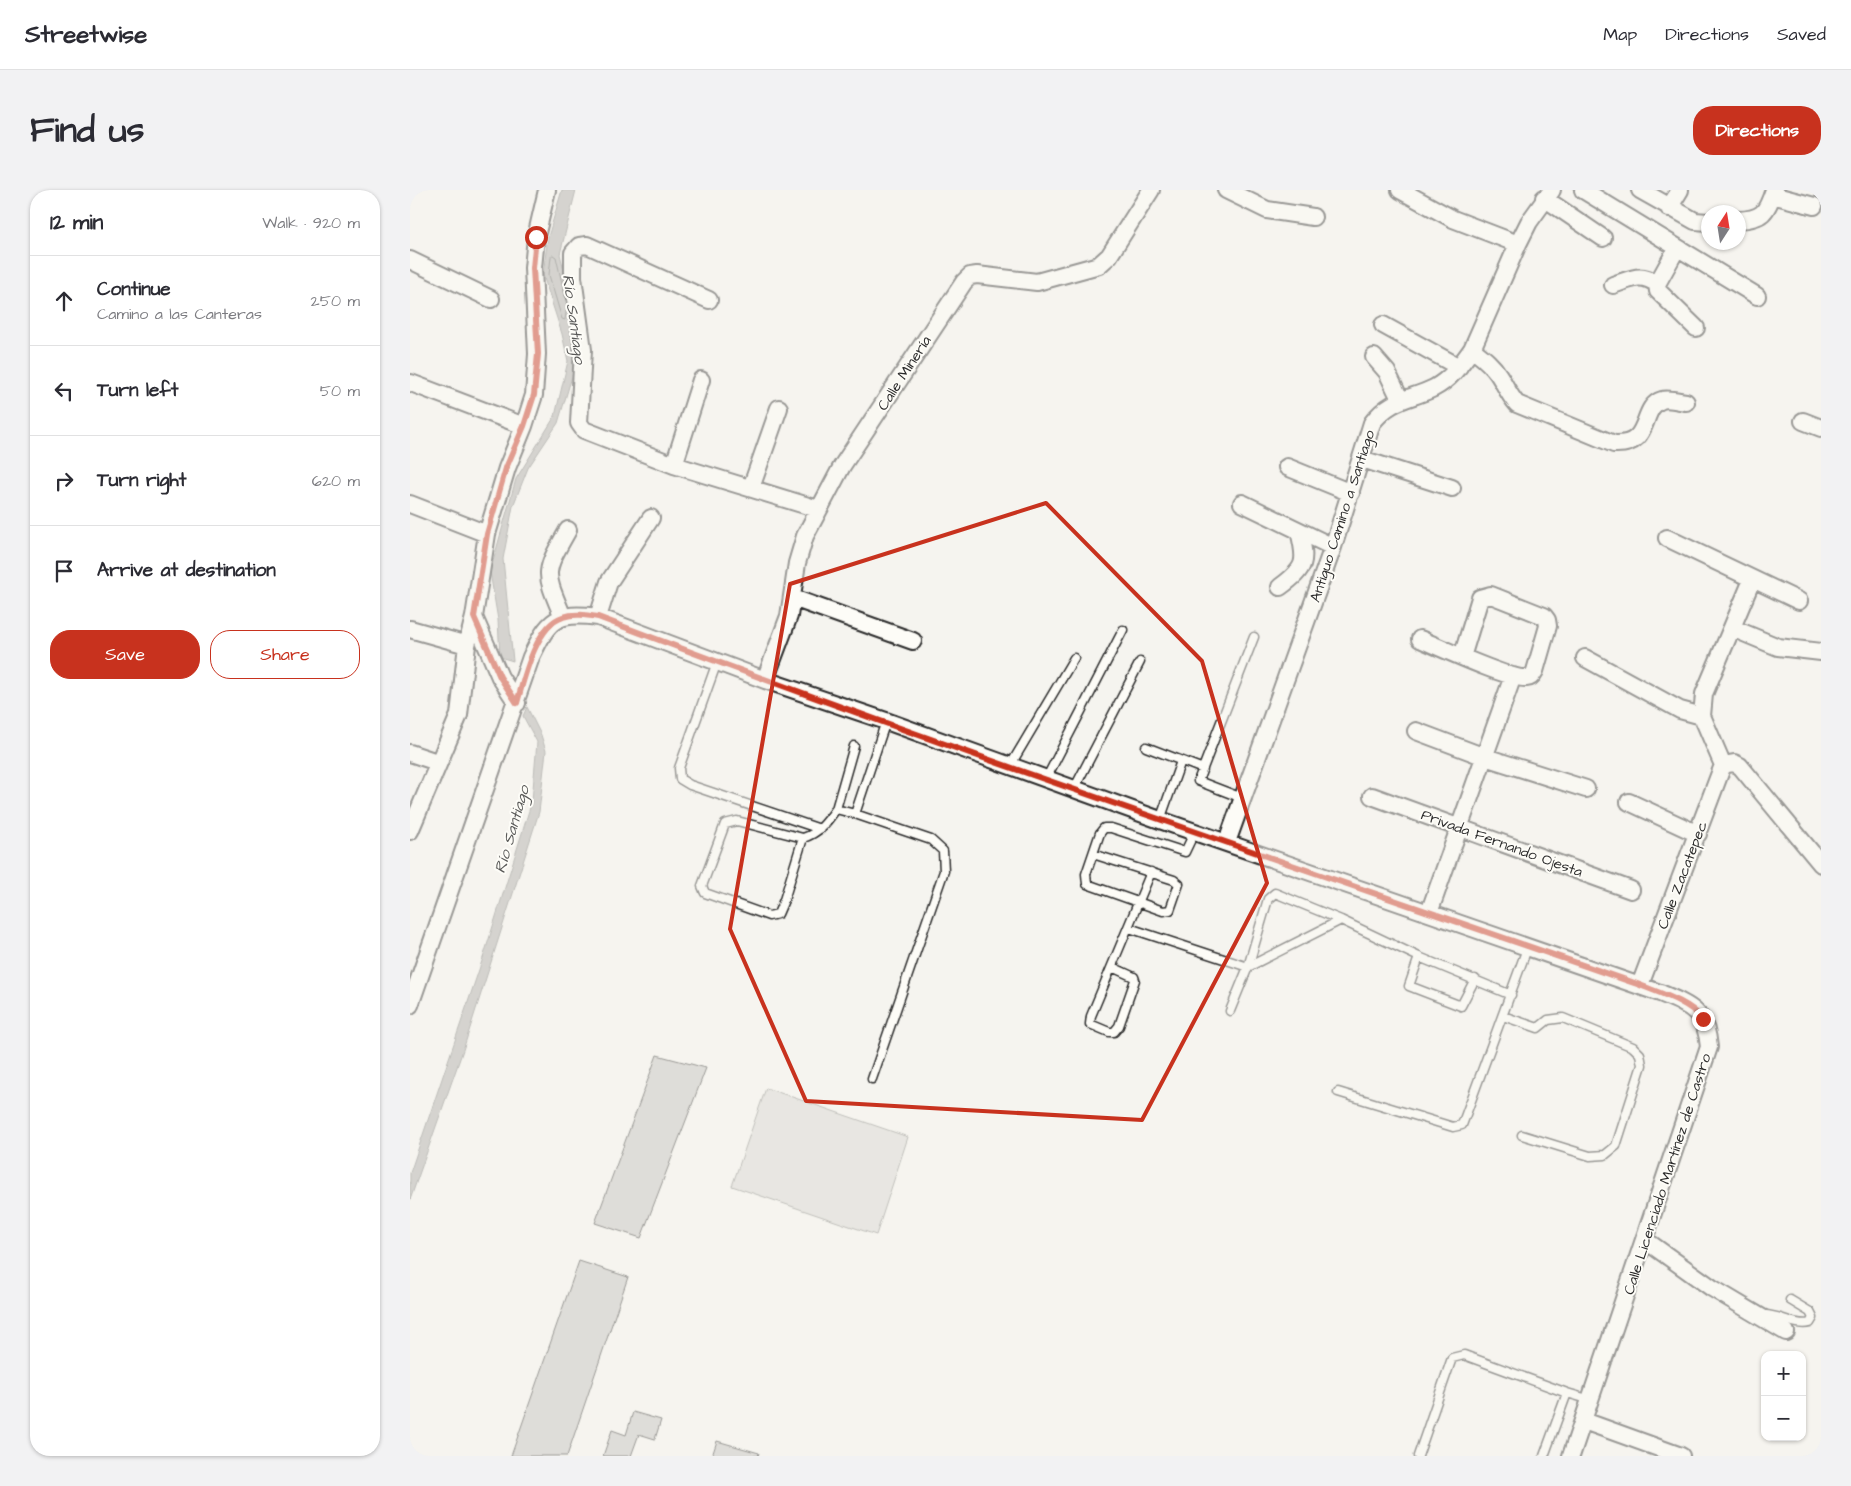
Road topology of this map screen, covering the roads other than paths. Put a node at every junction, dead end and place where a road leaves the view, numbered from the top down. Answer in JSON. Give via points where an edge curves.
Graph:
{"nodes":[{"id":1,"x":547,"y":190,"type":"edge"},
{"id":2,"x":1151,"y":190,"type":"edge"},
{"id":3,"x":1226,"y":190,"type":"edge"},
{"id":4,"x":1400,"y":190,"type":"edge"},
{"id":5,"x":1583,"y":190,"type":"edge"},
{"id":6,"x":1640,"y":190,"type":"edge"},
{"id":7,"x":1680,"y":190,"type":"edge"},
{"id":8,"x":1773,"y":192,"type":"edge"},
{"id":9,"x":1548,"y":194,"type":"edge"},
{"id":10,"x":1814,"y":206,"type":"dead end"},
{"id":11,"x":1668,"y":208,"type":"junction"},
{"id":12,"x":1313,"y":217,"type":"dead end"},
{"id":13,"x":1746,"y":220,"type":"edge"},
{"id":14,"x":1701,"y":221,"type":"edge"},
{"id":15,"x":1603,"y":238,"type":"dead end"},
{"id":16,"x":1518,"y":244,"type":"junction"},
{"id":17,"x":1678,"y":248,"type":"junction"},
{"id":18,"x":410,"y":260,"type":"edge"},
{"id":19,"x":1657,"y":284,"type":"junction"},
{"id":20,"x":1613,"y":285,"type":"dead end"},
{"id":21,"x":1757,"y":296,"type":"dead end"},
{"id":22,"x":491,"y":299,"type":"dead end"},
{"id":23,"x":709,"y":300,"type":"dead end"},
{"id":24,"x":1383,"y":325,"type":"dead end"},
{"id":25,"x":1696,"y":328,"type":"dead end"},
{"id":26,"x":1472,"y":349,"type":"junction"},
{"id":27,"x":1374,"y":356,"type":"dead end"},
{"id":28,"x":1459,"y":367,"type":"junction"},
{"id":29,"x":702,"y":380,"type":"dead end"},
{"id":30,"x":410,"y":383,"type":"edge"},
{"id":31,"x":1400,"y":399,"type":"junction"},
{"id":32,"x":1686,"y":402,"type":"dead end"},
{"id":33,"x":779,"y":408,"type":"dead end"},
{"id":34,"x":1803,"y":421,"type":"dead end"},
{"id":35,"x":524,"y":426,"type":"junction"},
{"id":36,"x":1821,"y":428,"type":"edge"},
{"id":37,"x":1362,"y":459,"type":"junction"},
{"id":38,"x":674,"y":464,"type":"junction"},
{"id":39,"x":1287,"y":468,"type":"dead end"},
{"id":40,"x":751,"y":488,"type":"junction"},
{"id":41,"x":1452,"y":488,"type":"dead end"},
{"id":42,"x":1351,"y":494,"type":"junction"},
{"id":43,"x":1242,"y":503,"type":"dead end"},
{"id":44,"x":410,"y":504,"type":"edge"},
{"id":45,"x":818,"y":509,"type":"junction"},
{"id":46,"x":651,"y":518,"type":"dead end"},
{"id":47,"x":568,"y":530,"type":"dead end"},
{"id":48,"x":1299,"y":531,"type":"junction"},
{"id":49,"x":487,"y":534,"type":"junction"},
{"id":50,"x":1667,"y":538,"type":"dead end"},
{"id":51,"x":1334,"y":547,"type":"junction"},
{"id":52,"x":1752,"y":580,"type":"junction"},
{"id":53,"x":1280,"y":587,"type":"dead end"},
{"id":54,"x":793,"y":598,"type":"junction"},
{"id":55,"x":1799,"y":601,"type":"dead end"},
{"id":56,"x":474,"y":617,"type":"junction"},
{"id":57,"x":563,"y":617,"type":"junction"},
{"id":58,"x":598,"y":617,"type":"junction"},
{"id":59,"x":410,"y":628,"type":"edge"},
{"id":60,"x":1732,"y":628,"type":"junction"},
{"id":61,"x":1123,"y":630,"type":"dead end"},
{"id":62,"x":1254,"y":637,"type":"dead end"},
{"id":63,"x":1420,"y":639,"type":"dead end"},
{"id":64,"x":913,"y":641,"type":"dead end"},
{"id":65,"x":467,"y":645,"type":"junction"},
{"id":66,"x":1821,"y":652,"type":"edge"},
{"id":67,"x":1462,"y":657,"type":"junction"},
{"id":68,"x":1074,"y":658,"type":"dead end"},
{"id":69,"x":1585,"y":658,"type":"dead end"},
{"id":70,"x":717,"y":662,"type":"junction"},
{"id":71,"x":1140,"y":662,"type":"dead end"},
{"id":72,"x":1513,"y":676,"type":"junction"},
{"id":73,"x":764,"y":680,"type":"junction"},
{"id":74,"x":517,"y":701,"type":"junction"},
{"id":75,"x":1702,"y":716,"type":"junction"},
{"id":76,"x":886,"y":721,"type":"junction"},
{"id":77,"x":1416,"y":731,"type":"dead end"},
{"id":78,"x":854,"y":746,"type":"dead end"},
{"id":79,"x":1146,"y":747,"type":"dead end"},
{"id":80,"x":410,"y":753,"type":"edge"},
{"id":81,"x":1485,"y":757,"type":"junction"},
{"id":82,"x":1181,"y":761,"type":"junction"},
{"id":83,"x":437,"y":762,"type":"junction"},
{"id":84,"x":1723,"y":765,"type":"junction"},
{"id":85,"x":1010,"y":766,"type":"junction"},
{"id":86,"x":1203,"y":770,"type":"junction"},
{"id":87,"x":1046,"y":779,"type":"junction"},
{"id":88,"x":1074,"y":789,"type":"junction"},
{"id":89,"x":1586,"y":789,"type":"dead end"},
{"id":90,"x":1372,"y":796,"type":"dead end"},
{"id":91,"x":1242,"y":798,"type":"junction"},
{"id":92,"x":1628,"y":802,"type":"dead end"},
{"id":93,"x":836,"y":810,"type":"junction"},
{"id":94,"x":855,"y":814,"type":"junction"},
{"id":95,"x":1160,"y":820,"type":"junction"},
{"id":96,"x":1460,"y":828,"type":"junction"},
{"id":97,"x":820,"y":829,"type":"junction"},
{"id":98,"x":410,"y":831,"type":"edge"},
{"id":99,"x":1195,"y":831,"type":"junction"},
{"id":100,"x":1698,"y":834,"type":"junction"},
{"id":101,"x":803,"y":838,"type":"junction"},
{"id":102,"x":1227,"y":842,"type":"junction"},
{"id":103,"x":1093,"y":854,"type":"junction"},
{"id":104,"x":1821,"y":864,"type":"edge"},
{"id":105,"x":1151,"y":872,"type":"junction"},
{"id":106,"x":1631,"y":890,"type":"dead end"},
{"id":107,"x":1139,"y":902,"type":"junction"},
{"id":108,"x":1429,"y":913,"type":"junction"},
{"id":109,"x":1341,"y":920,"type":"junction"},
{"id":110,"x":1129,"y":928,"type":"junction"},
{"id":111,"x":1528,"y":946,"type":"junction"},
{"id":112,"x":1419,"y":957,"type":"junction"},
{"id":113,"x":1112,"y":967,"type":"junction"},
{"id":114,"x":1248,"y":967,"type":"junction"},
{"id":115,"x":1475,"y":980,"type":"junction"},
{"id":116,"x":1640,"y":985,"type":"junction"},
{"id":117,"x":1511,"y":994,"type":"junction"},
{"id":118,"x":410,"y":1005,"type":"edge"},
{"id":119,"x":1230,"y":1011,"type":"dead end"},
{"id":120,"x":1503,"y":1016,"type":"junction"},
{"id":121,"x":872,"y":1080,"type":"dead end"},
{"id":122,"x":1338,"y":1092,"type":"dead end"},
{"id":123,"x":1522,"y":1135,"type":"dead end"},
{"id":124,"x":1646,"y":1240,"type":"junction"},
{"id":125,"x":1790,"y":1300,"type":"dead end"},
{"id":126,"x":1760,"y":1316,"type":"junction"},
{"id":127,"x":1786,"y":1332,"type":"dead end"},
{"id":128,"x":1567,"y":1393,"type":"junction"},
{"id":129,"x":1591,"y":1400,"type":"junction"},
{"id":130,"x":1584,"y":1421,"type":"junction"},
{"id":131,"x":1418,"y":1456,"type":"edge"},
{"id":132,"x":1544,"y":1456,"type":"edge"},
{"id":133,"x":1571,"y":1456,"type":"edge"},
{"id":134,"x":1681,"y":1456,"type":"edge"}],
"edges":[{"from":1,"to":35,"type":"street","via":[[536,237],[533,268],[538,354],[534,395]]},
{"from":2,"to":45,"type":"street","name":"Calle Minería","via":[[1109,256],[1099,265],[1037,282],[970,276],[842,466]]},
{"from":3,"to":12,"type":"street","via":[[1267,210]]},
{"from":4,"to":16,"type":"street","via":[[1453,219]]},
{"from":5,"to":17,"type":"street"},
{"from":6,"to":11,"type":"street"},
{"from":7,"to":11,"type":"street"},
{"from":8,"to":10,"type":"street"},
{"from":8,"to":13,"type":"street","via":[[1762,215]]},
{"from":9,"to":15,"type":"street"},
{"from":9,"to":16,"type":"street","name":"Antiguo Camino a Santiago"},
{"from":11,"to":14,"type":"street"},
{"from":16,"to":26,"type":"street","name":"Antiguo Camino a Santiago"},
{"from":17,"to":19,"type":"street"},
{"from":17,"to":21,"type":"street"},
{"from":18,"to":22,"type":"street"},
{"from":19,"to":20,"type":"street","via":[[1640,276]]},
{"from":19,"to":25,"type":"street","via":[[1658,291]]},
{"from":23,"to":38,"type":"street","via":[[587,245],[579,246],[574,253],[573,277],[584,350],[579,423],[584,430]]},
{"from":24,"to":28,"type":"street"},
{"from":26,"to":28,"type":"street","name":"Antiguo Camino a Santiago"},
{"from":26,"to":32,"type":"street","via":[[1489,362],[1517,404],[1614,444],[1636,440],[1655,404],[1663,400]]},
{"from":27,"to":31,"type":"street","via":[[1387,372]]},
{"from":28,"to":31,"type":"street","name":"Antiguo Camino a Santiago","via":[[1435,387]]},
{"from":29,"to":38,"type":"street"},
{"from":30,"to":35,"type":"street"},
{"from":31,"to":37,"type":"street","name":"Antiguo Camino a Santiago","via":[[1380,411],[1372,422]]},
{"from":33,"to":40,"type":"street"},
{"from":34,"to":36,"type":"street"},
{"from":35,"to":49,"type":"street","via":[[506,468]]},
{"from":37,"to":41,"type":"street"},
{"from":37,"to":42,"type":"street","name":"Antiguo Camino a Santiago"},
{"from":38,"to":40,"type":"street"},
{"from":39,"to":42,"type":"street"},
{"from":40,"to":45,"type":"street"},
{"from":42,"to":51,"type":"street","name":"Antiguo Camino a Santiago"},
{"from":43,"to":48,"type":"street"},
{"from":44,"to":49,"type":"street"},
{"from":45,"to":54,"type":"street","name":"Calle Minería","via":[[797,563]]},
{"from":46,"to":58,"type":"street","via":[[610,582]]},
{"from":47,"to":57,"type":"street","via":[[548,568],[548,581]]},
{"from":48,"to":51,"type":"street"},
{"from":48,"to":53,"type":"street","via":[[1304,549],[1303,564],[1297,575]]},
{"from":49,"to":56,"type":"street"},
{"from":50,"to":52,"type":"street"},
{"from":51,"to":91,"type":"street","name":"Antiguo Camino a Santiago"},
{"from":52,"to":55,"type":"street"},
{"from":52,"to":60,"type":"street"},
{"from":54,"to":64,"type":"street"},
{"from":54,"to":73,"type":"street","name":"Calle Minería"},
{"from":56,"to":65,"type":"street"},
{"from":56,"to":74,"type":"street","via":[[500,677]]},
{"from":57,"to":58,"type":"street","name":"Calle Licenciado Martínez de Castro","via":[[577,614]]},
{"from":57,"to":74,"type":"street","via":[[551,622],[531,657]]},
{"from":58,"to":70,"type":"street","name":"Calle Licenciado Martínez de Castro"},
{"from":59,"to":65,"type":"street"},
{"from":60,"to":66,"type":"street","via":[[1778,647]]},
{"from":60,"to":75,"type":"street","via":[[1704,694]]},
{"from":61,"to":87,"type":"lane"},
{"from":62,"to":86,"type":"lane"},
{"from":63,"to":67,"type":"street"},
{"from":65,"to":83,"type":"street","via":[[459,715]]},
{"from":67,"to":72,"type":"street"},
{"from":67,"to":72,"type":"street","via":[[1480,598],[1491,595],[1548,620],[1533,676]]},
{"from":68,"to":85,"type":"lane"},
{"from":69,"to":75,"type":"street","via":[[1680,710]]},
{"from":70,"to":73,"type":"street","name":"Calle Licenciado Martínez de Castro"},
{"from":70,"to":97,"type":"lane","via":[[679,768],[680,779]]},
{"from":71,"to":88,"type":"lane"},
{"from":72,"to":81,"type":"street"},
{"from":73,"to":76,"type":"street","name":"Calle Licenciado Martínez de Castro"},
{"from":74,"to":118,"type":"street"},
{"from":75,"to":84,"type":"street"},
{"from":76,"to":85,"type":"street","name":"Calle Licenciado Martínez de Castro"},
{"from":76,"to":94,"type":"lane"},
{"from":77,"to":81,"type":"street"},
{"from":78,"to":93,"type":"lane"},
{"from":79,"to":82,"type":"lane"},
{"from":80,"to":83,"type":"street"},
{"from":81,"to":89,"type":"street"},
{"from":81,"to":96,"type":"street"},
{"from":82,"to":86,"type":"lane"},
{"from":82,"to":95,"type":"lane"},
{"from":83,"to":98,"type":"street"},
{"from":84,"to":100,"type":"street","name":"Calle Zacatepec"},
{"from":84,"to":104,"type":"street","via":[[1734,763],[1740,766]]},
{"from":85,"to":87,"type":"street","name":"Calle Licenciado Martínez de Castro"},
{"from":86,"to":91,"type":"lane","via":[[1198,781]]},
{"from":87,"to":88,"type":"street","name":"Calle Licenciado Martínez de Castro"},
{"from":88,"to":95,"type":"street","name":"Calle Licenciado Martínez de Castro"},
{"from":90,"to":96,"type":"street","name":"Privada Fernando Ojesta"},
{"from":91,"to":102,"type":"street","name":"Antiguo Camino a Santiago"},
{"from":92,"to":100,"type":"street"},
{"from":93,"to":94,"type":"lane"},
{"from":93,"to":97,"type":"lane"},
{"from":94,"to":121,"type":"lane","via":[[931,840],[943,851],[944,871]]},
{"from":95,"to":99,"type":"street","name":"Calle Licenciado Martínez de Castro"},
{"from":96,"to":106,"type":"street","name":"Privada Fernando Ojesta"},
{"from":96,"to":108,"type":"street"},
{"from":97,"to":101,"type":"lane"},
{"from":99,"to":102,"type":"street","name":"Calle Licenciado Martínez de Castro"},
{"from":99,"to":103,"type":"lane","via":[[1185,852],[1104,828]]},
{"from":100,"to":116,"type":"street","name":"Calle Zacatepec"},
{"from":101,"to":101,"type":"lane","via":[[778,914],[769,916],[705,892],[702,886],[725,824],[737,821]]},
{"from":102,"to":108,"type":"street","name":"Calle Licenciado Martínez de Castro"},
{"from":103,"to":105,"type":"lane"},
{"from":103,"to":107,"type":"lane","via":[[1086,874],[1087,884]]},
{"from":105,"to":107,"type":"lane"},
{"from":105,"to":107,"type":"lane","via":[[1179,884],[1172,906],[1170,910],[1163,911]]},
{"from":107,"to":110,"type":"lane"},
{"from":108,"to":111,"type":"street","name":"Calle Licenciado Martínez de Castro"},
{"from":109,"to":112,"type":"lane"},
{"from":109,"to":114,"type":"lane"},
{"from":109,"to":114,"type":"lane","via":[[1272,894],[1268,898]]},
{"from":110,"to":113,"type":"lane"},
{"from":110,"to":114,"type":"lane"},
{"from":111,"to":116,"type":"street","name":"Calle Licenciado Martínez de Castro"},
{"from":111,"to":117,"type":"lane"},
{"from":112,"to":115,"type":"lane"},
{"from":112,"to":115,"type":"lane","via":[[1409,986],[1461,1006]]},
{"from":113,"to":113,"type":"lane","via":[[1090,1024],[1109,1032],[1114,1032],[1119,1026],[1135,980]]},
{"from":114,"to":119,"type":"lane"},
{"from":115,"to":117,"type":"lane"},
{"from":116,"to":124,"type":"street","name":"Calle Licenciado Martínez de Castro","via":[[1695,1010],[1707,1029],[1709,1047]]},
{"from":117,"to":120,"type":"lane"},
{"from":120,"to":122,"type":"lane","via":[[1462,1125],[1452,1127]]},
{"from":120,"to":123,"type":"lane","via":[[1538,1028],[1548,1020],[1563,1018],[1633,1046],[1640,1054],[1642,1065],[1616,1146],[1605,1154],[1590,1156]]},
{"from":124,"to":126,"type":"street","via":[[1712,1288]]},
{"from":124,"to":129,"type":"street","name":"Calle Licenciado Martínez de Castro"},
{"from":125,"to":126,"type":"lane","via":[[1810,1312],[1810,1323],[1773,1315]]},
{"from":126,"to":127,"type":"street"},
{"from":128,"to":129,"type":"lane"},
{"from":128,"to":131,"type":"lane","via":[[1458,1354],[1452,1358]]},
{"from":128,"to":132,"type":"lane"},
{"from":129,"to":130,"type":"street","name":"Calle Licenciado Martínez de Castro"},
{"from":130,"to":133,"type":"street","name":"Calle Licenciado Martínez de Castro"},
{"from":130,"to":134,"type":"street"}]}
